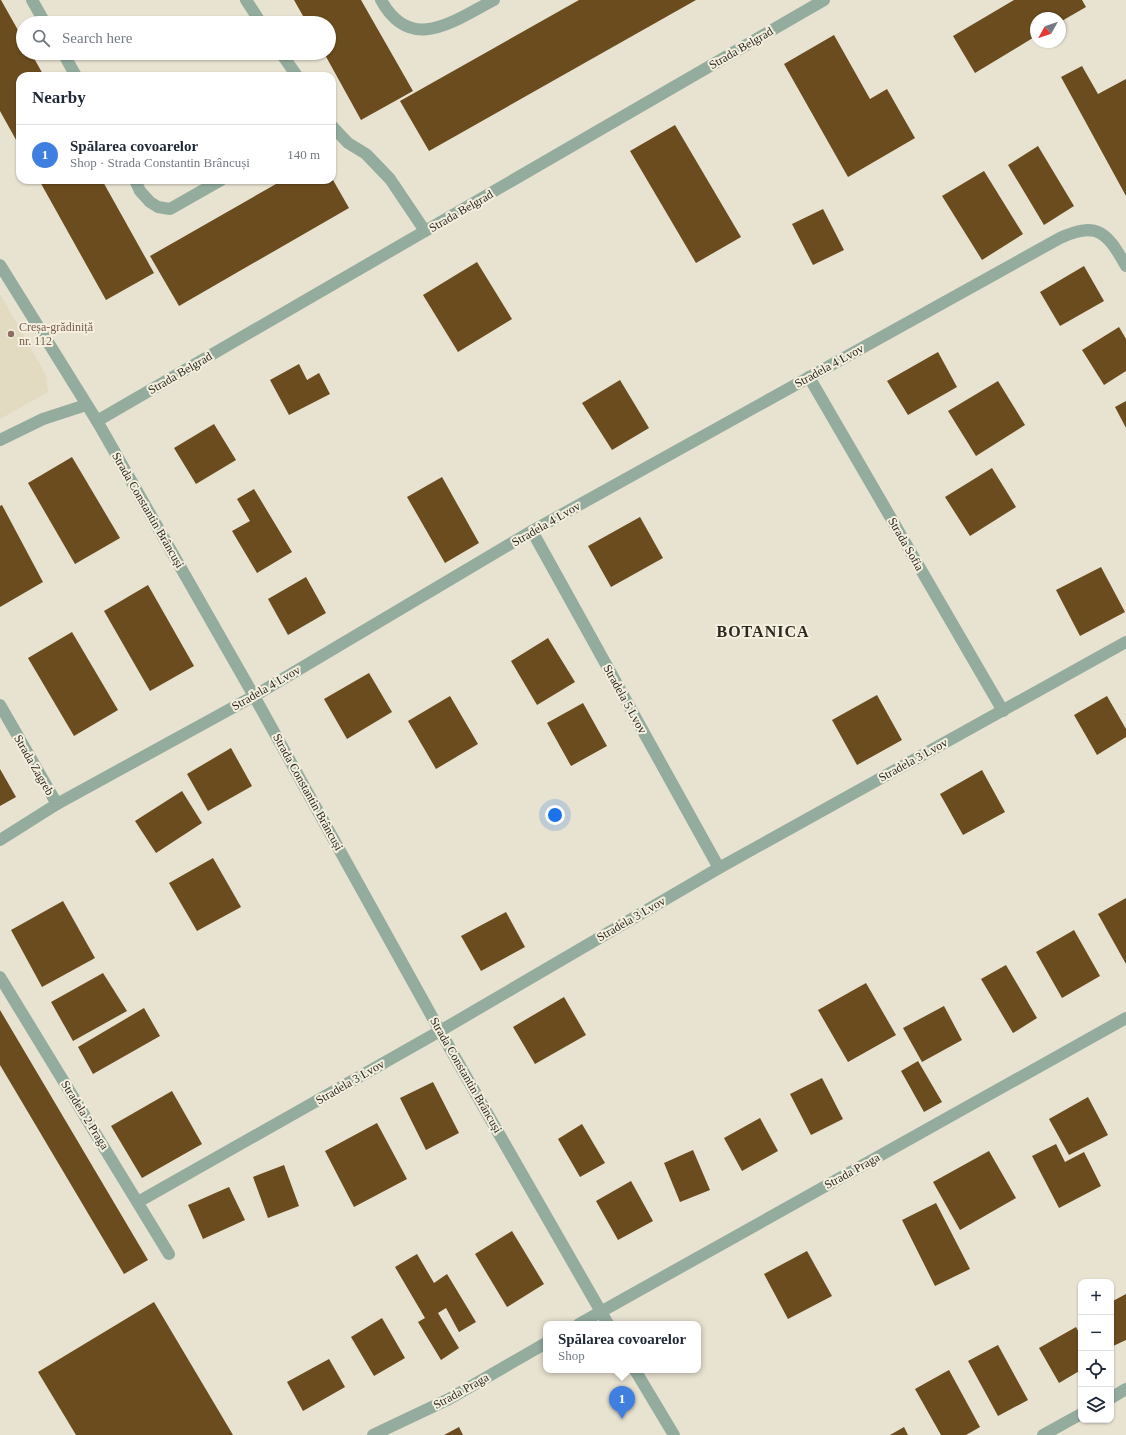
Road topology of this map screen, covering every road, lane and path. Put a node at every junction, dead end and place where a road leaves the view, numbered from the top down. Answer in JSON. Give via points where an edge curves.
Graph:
{"nodes":[{"id":1,"x":32,"y":0,"type":"edge"},
{"id":2,"x":246,"y":0,"type":"edge"},
{"id":3,"x":381,"y":0,"type":"edge"},
{"id":4,"x":494,"y":0,"type":"edge"},
{"id":5,"x":824,"y":0,"type":"edge"},
{"id":6,"x":41,"y":16,"type":"edge"},
{"id":7,"x":256,"y":16,"type":"edge"},
{"id":8,"x":67,"y":60,"type":"edge"},
{"id":9,"x":286,"y":60,"type":"edge"},
{"id":10,"x":74,"y":72,"type":"edge"},
{"id":11,"x":294,"y":72,"type":"edge"},
{"id":12,"x":336,"y":130,"type":"edge"},
{"id":13,"x":136,"y":184,"type":"edge"},
{"id":14,"x":214,"y":184,"type":"edge"},
{"id":15,"x":425,"y":231,"type":"junction"},
{"id":16,"x":0,"y":264,"type":"edge"},
{"id":17,"x":1126,"y":266,"type":"edge"},
{"id":18,"x":809,"y":377,"type":"junction"},
{"id":19,"x":86,"y":405,"type":"junction"},
{"id":20,"x":97,"y":421,"type":"junction"},
{"id":21,"x":0,"y":440,"type":"edge"},
{"id":22,"x":532,"y":531,"type":"junction"},
{"id":23,"x":1126,"y":642,"type":"edge"},
{"id":24,"x":254,"y":696,"type":"junction"},
{"id":25,"x":0,"y":705,"type":"edge"},
{"id":26,"x":1003,"y":710,"type":"junction"},
{"id":27,"x":57,"y":804,"type":"junction"},
{"id":28,"x":0,"y":840,"type":"edge"},
{"id":29,"x":719,"y":868,"type":"junction"},
{"id":30,"x":0,"y":977,"type":"edge"},
{"id":31,"x":1126,"y":1018,"type":"edge"},
{"id":32,"x":440,"y":1030,"type":"junction"},
{"id":33,"x":138,"y":1202,"type":"junction"},
{"id":34,"x":169,"y":1254,"type":"dead end"},
{"id":35,"x":600,"y":1312,"type":"junction"},
{"id":36,"x":584,"y":1321,"type":"edge"},
{"id":37,"x":606,"y":1321,"type":"edge"},
{"id":38,"x":543,"y":1345,"type":"edge"},
{"id":39,"x":637,"y":1373,"type":"edge"},
{"id":40,"x":1126,"y":1389,"type":"edge"},
{"id":41,"x":1114,"y":1396,"type":"edge"},
{"id":42,"x":1078,"y":1416,"type":"edge"},
{"id":43,"x":373,"y":1435,"type":"edge"},
{"id":44,"x":674,"y":1435,"type":"edge"},
{"id":45,"x":1043,"y":1435,"type":"edge"}],
"edges":[{"from":1,"to":6,"type":"street"},
{"from":2,"to":7,"type":"street"},
{"from":3,"to":4,"type":"street","via":[[388,12],[402,24],[418,30],[437,29],[448,25]]},
{"from":5,"to":15,"type":"street","name":"Strada Belgrad"},
{"from":8,"to":10,"type":"street"},
{"from":9,"to":11,"type":"street"},
{"from":12,"to":15,"type":"street","via":[[348,143],[366,154],[390,179]]},
{"from":13,"to":14,"type":"street","via":[[158,208],[170,209]]},
{"from":15,"to":20,"type":"street","name":"Strada Belgrad"},
{"from":16,"to":19,"type":"street","name":"Strada Constantin Brâncuși"},
{"from":17,"to":18,"type":"street","name":"Stradela 4 Lvov","via":[[1111,243],[1100,232],[1075,231]]},
{"from":18,"to":22,"type":"street","name":"Stradela 4 Lvov"},
{"from":18,"to":26,"type":"street","name":"Strada Sofia"},
{"from":19,"to":20,"type":"street","name":"Strada Constantin Brâncuși"},
{"from":19,"to":21,"type":"street","via":[[43,419]]},
{"from":20,"to":24,"type":"street","name":"Strada Constantin Brâncuși"},
{"from":22,"to":24,"type":"street","name":"Stradela 4 Lvov"},
{"from":22,"to":29,"type":"street","name":"Stradela 5 Lvov"},
{"from":23,"to":26,"type":"street","name":"Stradela 3 Lvov"},
{"from":24,"to":27,"type":"street","name":"Stradela 4 Lvov"},
{"from":24,"to":32,"type":"street","name":"Strada Constantin Brâncuși"},
{"from":25,"to":27,"type":"street","name":"Strada Zagreb"},
{"from":26,"to":29,"type":"street","name":"Stradela 3 Lvov"},
{"from":27,"to":28,"type":"street","name":"Stradela 4 Lvov"},
{"from":29,"to":32,"type":"street","name":"Stradela 3 Lvov"},
{"from":30,"to":33,"type":"street","name":"Stradela 2 Praga"},
{"from":31,"to":35,"type":"street","name":"Strada Praga"},
{"from":32,"to":33,"type":"street","name":"Stradela 3 Lvov"},
{"from":32,"to":35,"type":"street","name":"Strada Constantin Brâncuși"},
{"from":33,"to":34,"type":"street","name":"Stradela 2 Praga"},
{"from":35,"to":36,"type":"street","name":"Strada Praga"},
{"from":35,"to":37,"type":"street","name":"Strada Constantin Brâncuși"},
{"from":38,"to":43,"type":"street","name":"Strada Praga","via":[[449,1399]]},
{"from":39,"to":44,"type":"street"},
{"from":40,"to":41,"type":"street"},
{"from":42,"to":45,"type":"street"}]}
